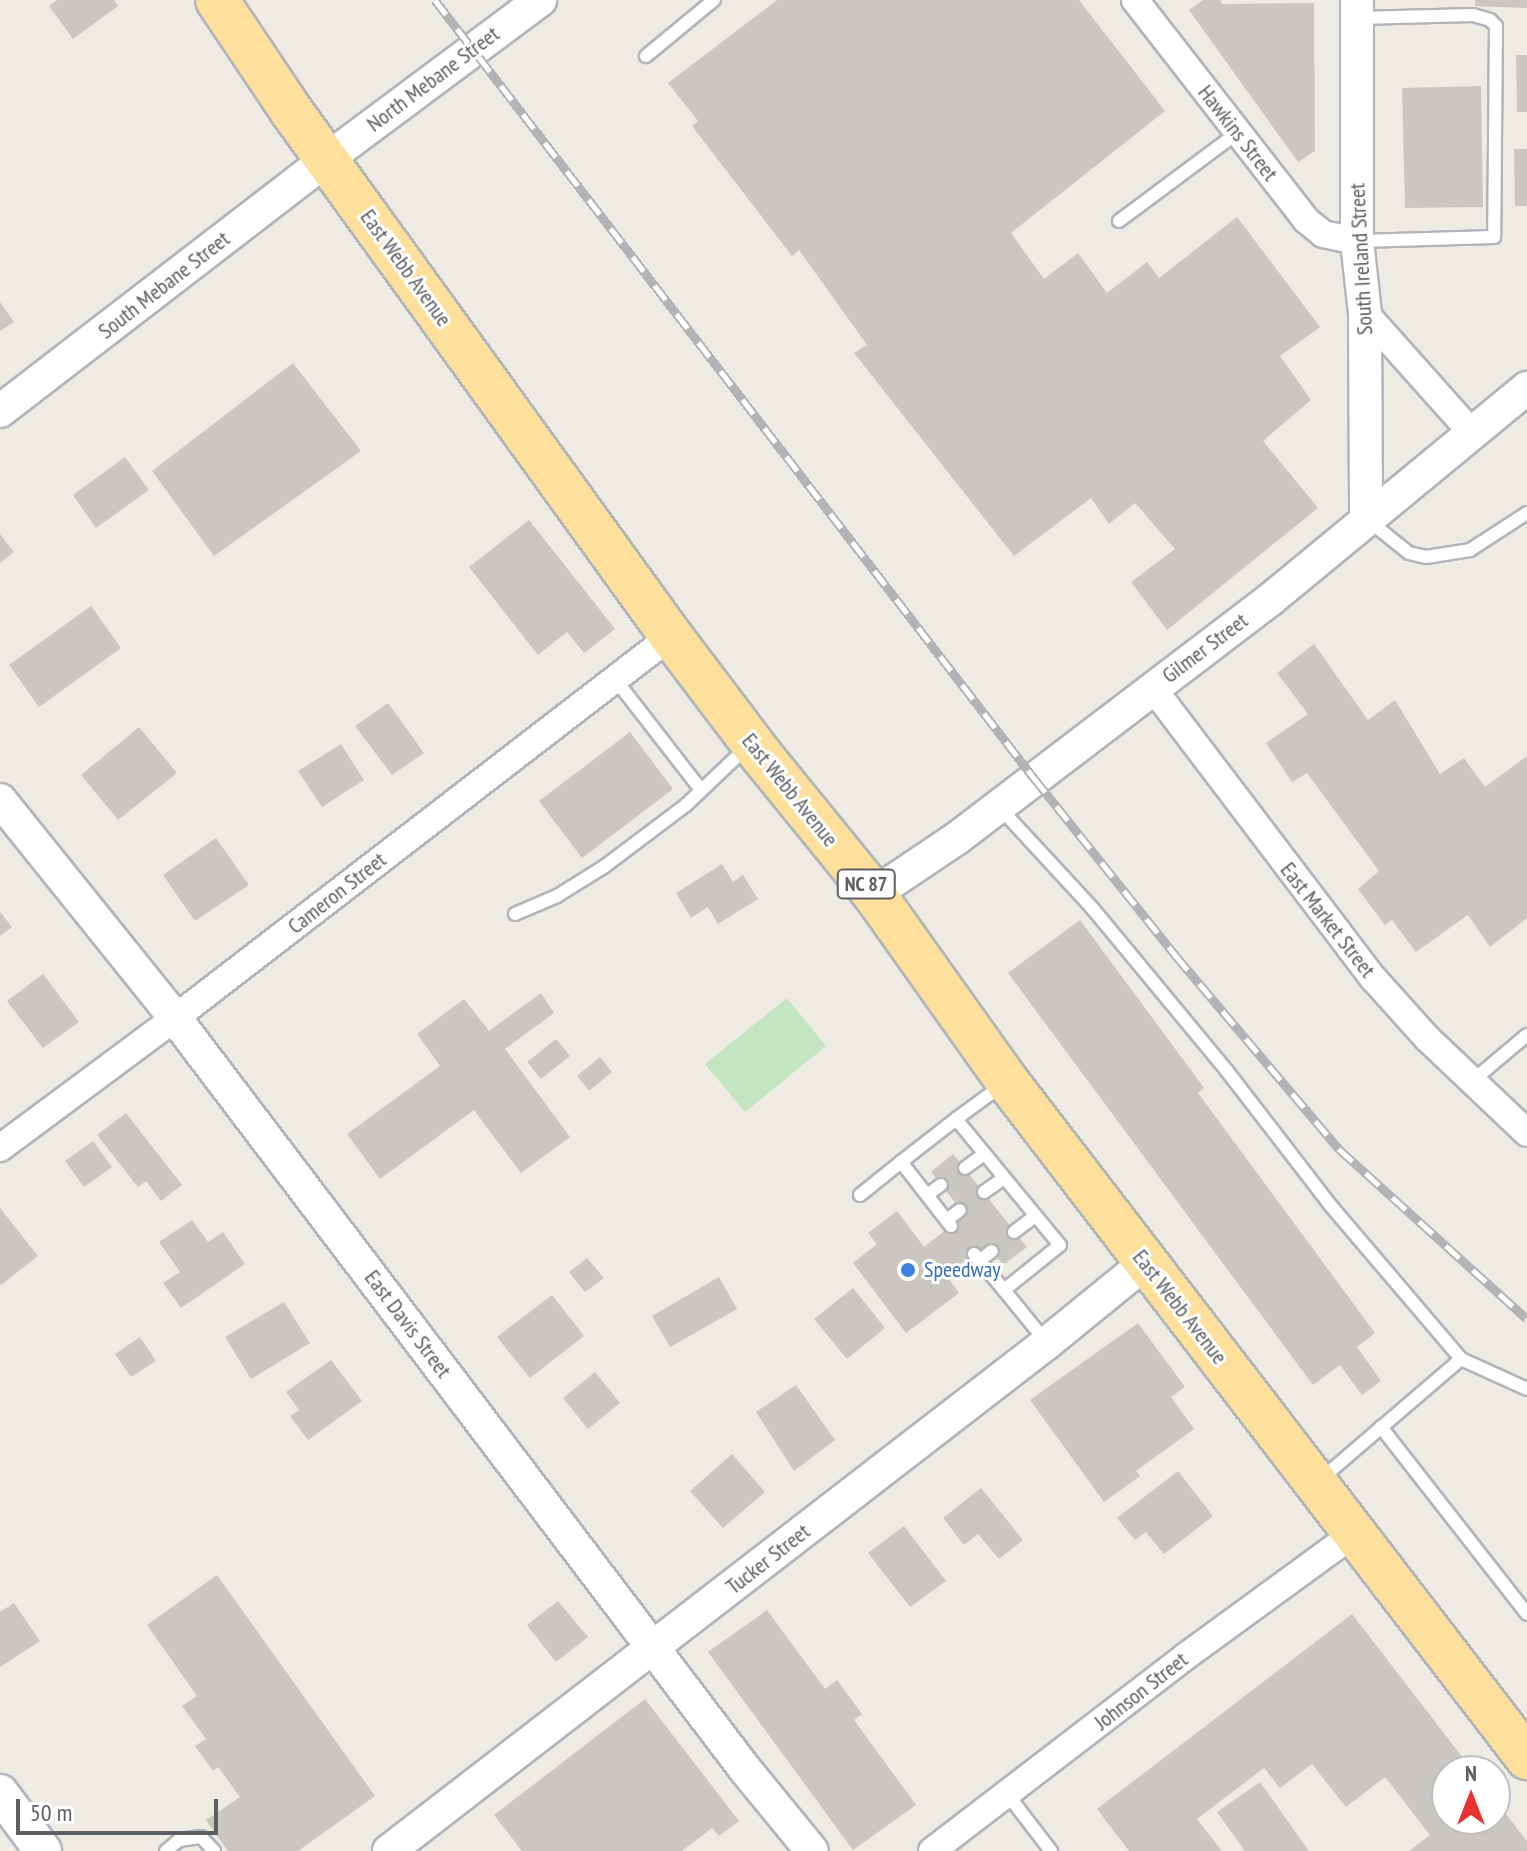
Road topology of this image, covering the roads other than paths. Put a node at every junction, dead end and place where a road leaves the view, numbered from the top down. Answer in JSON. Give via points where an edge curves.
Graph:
{"nodes":[{"id":1,"x":217,"y":0,"type":"edge"},
{"id":2,"x":540,"y":0,"type":"edge"},
{"id":3,"x":714,"y":0,"type":"edge"},
{"id":4,"x":1135,"y":0,"type":"edge"},
{"id":5,"x":1357,"y":9,"type":"edge"},
{"id":6,"x":646,"y":56,"type":"dead end"},
{"id":7,"x":1237,"y":133,"type":"junction"},
{"id":8,"x":327,"y":159,"type":"junction"},
{"id":9,"x":1119,"y":221,"type":"dead end"},
{"id":10,"x":1357,"y":241,"type":"junction"},
{"id":11,"x":1365,"y":313,"type":"junction"},
{"id":12,"x":1527,"y":388,"type":"edge"},
{"id":13,"x":0,"y":411,"type":"edge"},
{"id":14,"x":1471,"y":432,"type":"junction"},
{"id":15,"x":1527,"y":513,"type":"edge"},
{"id":16,"x":1366,"y":519,"type":"junction"},
{"id":17,"x":671,"y":636,"type":"junction"},
{"id":18,"x":615,"y":679,"type":"junction"},
{"id":19,"x":1152,"y":687,"type":"junction"},
{"id":20,"x":752,"y":743,"type":"junction"},
{"id":21,"x":701,"y":790,"type":"junction"},
{"id":22,"x":0,"y":800,"type":"edge"},
{"id":23,"x":998,"y":806,"type":"junction"},
{"id":24,"x":874,"y":894,"type":"junction"},
{"id":25,"x":515,"y":914,"type":"dead end"},
{"id":26,"x":175,"y":1018,"type":"junction"},
{"id":27,"x":1527,"y":1035,"type":"edge"},
{"id":28,"x":1007,"y":1081,"type":"junction"},
{"id":29,"x":1471,"y":1082,"type":"junction"},
{"id":30,"x":956,"y":1119,"type":"junction"},
{"id":31,"x":1527,"y":1133,"type":"edge"},
{"id":32,"x":0,"y":1148,"type":"edge"},
{"id":33,"x":984,"y":1154,"type":"junction"},
{"id":34,"x":901,"y":1162,"type":"junction"},
{"id":35,"x":965,"y":1168,"type":"dead end"},
{"id":36,"x":1004,"y":1178,"type":"junction"},
{"id":37,"x":941,"y":1185,"type":"dead end"},
{"id":38,"x":984,"y":1192,"type":"dead end"},
{"id":39,"x":860,"y":1195,"type":"dead end"},
{"id":40,"x":927,"y":1195,"type":"junction"},
{"id":41,"x":960,"y":1210,"type":"dead end"},
{"id":42,"x":1035,"y":1216,"type":"junction"},
{"id":43,"x":1014,"y":1232,"type":"dead end"},
{"id":44,"x":992,"y":1251,"type":"dead end"},
{"id":45,"x":1145,"y":1263,"type":"junction"},
{"id":46,"x":1004,"y":1290,"type":"junction"},
{"id":47,"x":1047,"y":1343,"type":"junction"},
{"id":48,"x":1461,"y":1359,"type":"junction"},
{"id":49,"x":1527,"y":1389,"type":"edge"},
{"id":50,"x":1381,"y":1427,"type":"junction"},
{"id":51,"x":1315,"y":1484,"type":"junction"},
{"id":52,"x":1353,"y":1534,"type":"junction"},
{"id":53,"x":1527,"y":1614,"type":"edge"},
{"id":54,"x":654,"y":1647,"type":"junction"},
{"id":55,"x":1527,"y":1758,"type":"edge"},
{"id":56,"x":0,"y":1793,"type":"edge"},
{"id":57,"x":1008,"y":1795,"type":"junction"},
{"id":58,"x":43,"y":1851,"type":"edge"},
{"id":59,"x":166,"y":1851,"type":"edge"},
{"id":60,"x":214,"y":1851,"type":"edge"},
{"id":61,"x":389,"y":1851,"type":"edge"},
{"id":62,"x":812,"y":1851,"type":"edge"},
{"id":63,"x":932,"y":1851,"type":"edge"},
{"id":64,"x":1051,"y":1851,"type":"edge"}],
"edges":[{"from":1,"to":8,"type":"highway","name":"East Webb Avenue","number":"NC 87"},
{"from":2,"to":8,"type":"street","name":"North Mebane Street"},
{"from":3,"to":6,"type":"lane"},
{"from":4,"to":7,"type":"street","name":"Hawkins Street"},
{"from":5,"to":10,"type":"street","name":"South Ireland Street"},
{"from":5,"to":10,"type":"lane","via":[[1473,15],[1496,26],[1494,237]]},
{"from":7,"to":9,"type":"lane"},
{"from":7,"to":10,"type":"street","name":"Hawkins Street","via":[[1306,220],[1323,234]]},
{"from":8,"to":13,"type":"street","name":"South Mebane Street"},
{"from":8,"to":17,"type":"highway","name":"East Webb Avenue","number":"NC 87"},
{"from":10,"to":11,"type":"street","name":"South Ireland Street"},
{"from":11,"to":14,"type":"street"},
{"from":11,"to":16,"type":"street","name":"South Ireland Street"},
{"from":12,"to":14,"type":"street","name":"Gilmer Street"},
{"from":14,"to":16,"type":"street","name":"Gilmer Street"},
{"from":15,"to":16,"type":"lane","via":[[1470,550],[1426,557],[1409,553]]},
{"from":16,"to":19,"type":"street","name":"Gilmer Street","via":[[1271,599]]},
{"from":17,"to":18,"type":"street","name":"Cameron Street"},
{"from":17,"to":20,"type":"highway","name":"East Webb Avenue","number":"NC 87"},
{"from":18,"to":21,"type":"lane"},
{"from":18,"to":26,"type":"street","name":"Cameron Street"},
{"from":19,"to":23,"type":"street","name":"Gilmer Street"},
{"from":19,"to":29,"type":"street","name":"East Market Street","via":[[1374,979]]},
{"from":20,"to":21,"type":"lane"},
{"from":20,"to":24,"type":"highway","name":"East Webb Avenue","number":"NC 87"},
{"from":21,"to":25,"type":"lane","via":[[605,866]]},
{"from":22,"to":26,"type":"street","name":"East Davis Street"},
{"from":23,"to":24,"type":"street","name":"Gilmer Street"},
{"from":23,"to":48,"type":"lane","via":[[1093,909]]},
{"from":24,"to":28,"type":"highway","name":"East Webb Avenue","number":"NC 87"},
{"from":26,"to":32,"type":"street","name":"Cameron Street"},
{"from":26,"to":54,"type":"street","name":"East Davis Street"},
{"from":27,"to":29,"type":"lane"},
{"from":28,"to":30,"type":"lane"},
{"from":28,"to":45,"type":"highway","name":"East Webb Avenue","number":"NC 87"},
{"from":29,"to":31,"type":"street","name":"East Market Street"},
{"from":30,"to":33,"type":"lane"},
{"from":30,"to":34,"type":"lane"},
{"from":33,"to":35,"type":"lane"},
{"from":33,"to":36,"type":"lane"},
{"from":34,"to":39,"type":"lane"},
{"from":34,"to":40,"type":"lane"},
{"from":36,"to":38,"type":"lane"},
{"from":36,"to":42,"type":"lane"},
{"from":37,"to":40,"type":"lane"},
{"from":40,"to":41,"type":"lane","via":[[949,1223]]},
{"from":42,"to":43,"type":"lane"},
{"from":42,"to":46,"type":"lane","via":[[1060,1245]]},
{"from":44,"to":46,"type":"lane","via":[[977,1257]]},
{"from":45,"to":47,"type":"street","name":"Tucker Street"},
{"from":45,"to":51,"type":"highway","name":"East Webb Avenue","number":"NC 87"},
{"from":46,"to":47,"type":"lane"},
{"from":47,"to":54,"type":"street","name":"Tucker Street"},
{"from":48,"to":49,"type":"lane"},
{"from":48,"to":50,"type":"lane"},
{"from":50,"to":51,"type":"lane"},
{"from":50,"to":53,"type":"lane"},
{"from":51,"to":52,"type":"highway","name":"East Webb Avenue","number":"NC 87"},
{"from":52,"to":55,"type":"highway","name":"East Webb Avenue","number":"NC 87"},
{"from":52,"to":57,"type":"street","name":"Johnson Street"},
{"from":54,"to":61,"type":"street","name":"Tucker Street"},
{"from":54,"to":62,"type":"street","name":"East Davis Street"},
{"from":56,"to":58,"type":"main road"},
{"from":57,"to":63,"type":"street","name":"Johnson Street"},
{"from":57,"to":64,"type":"lane"},
{"from":59,"to":60,"type":"lane","via":[[179,1840],[201,1837]]}]}
